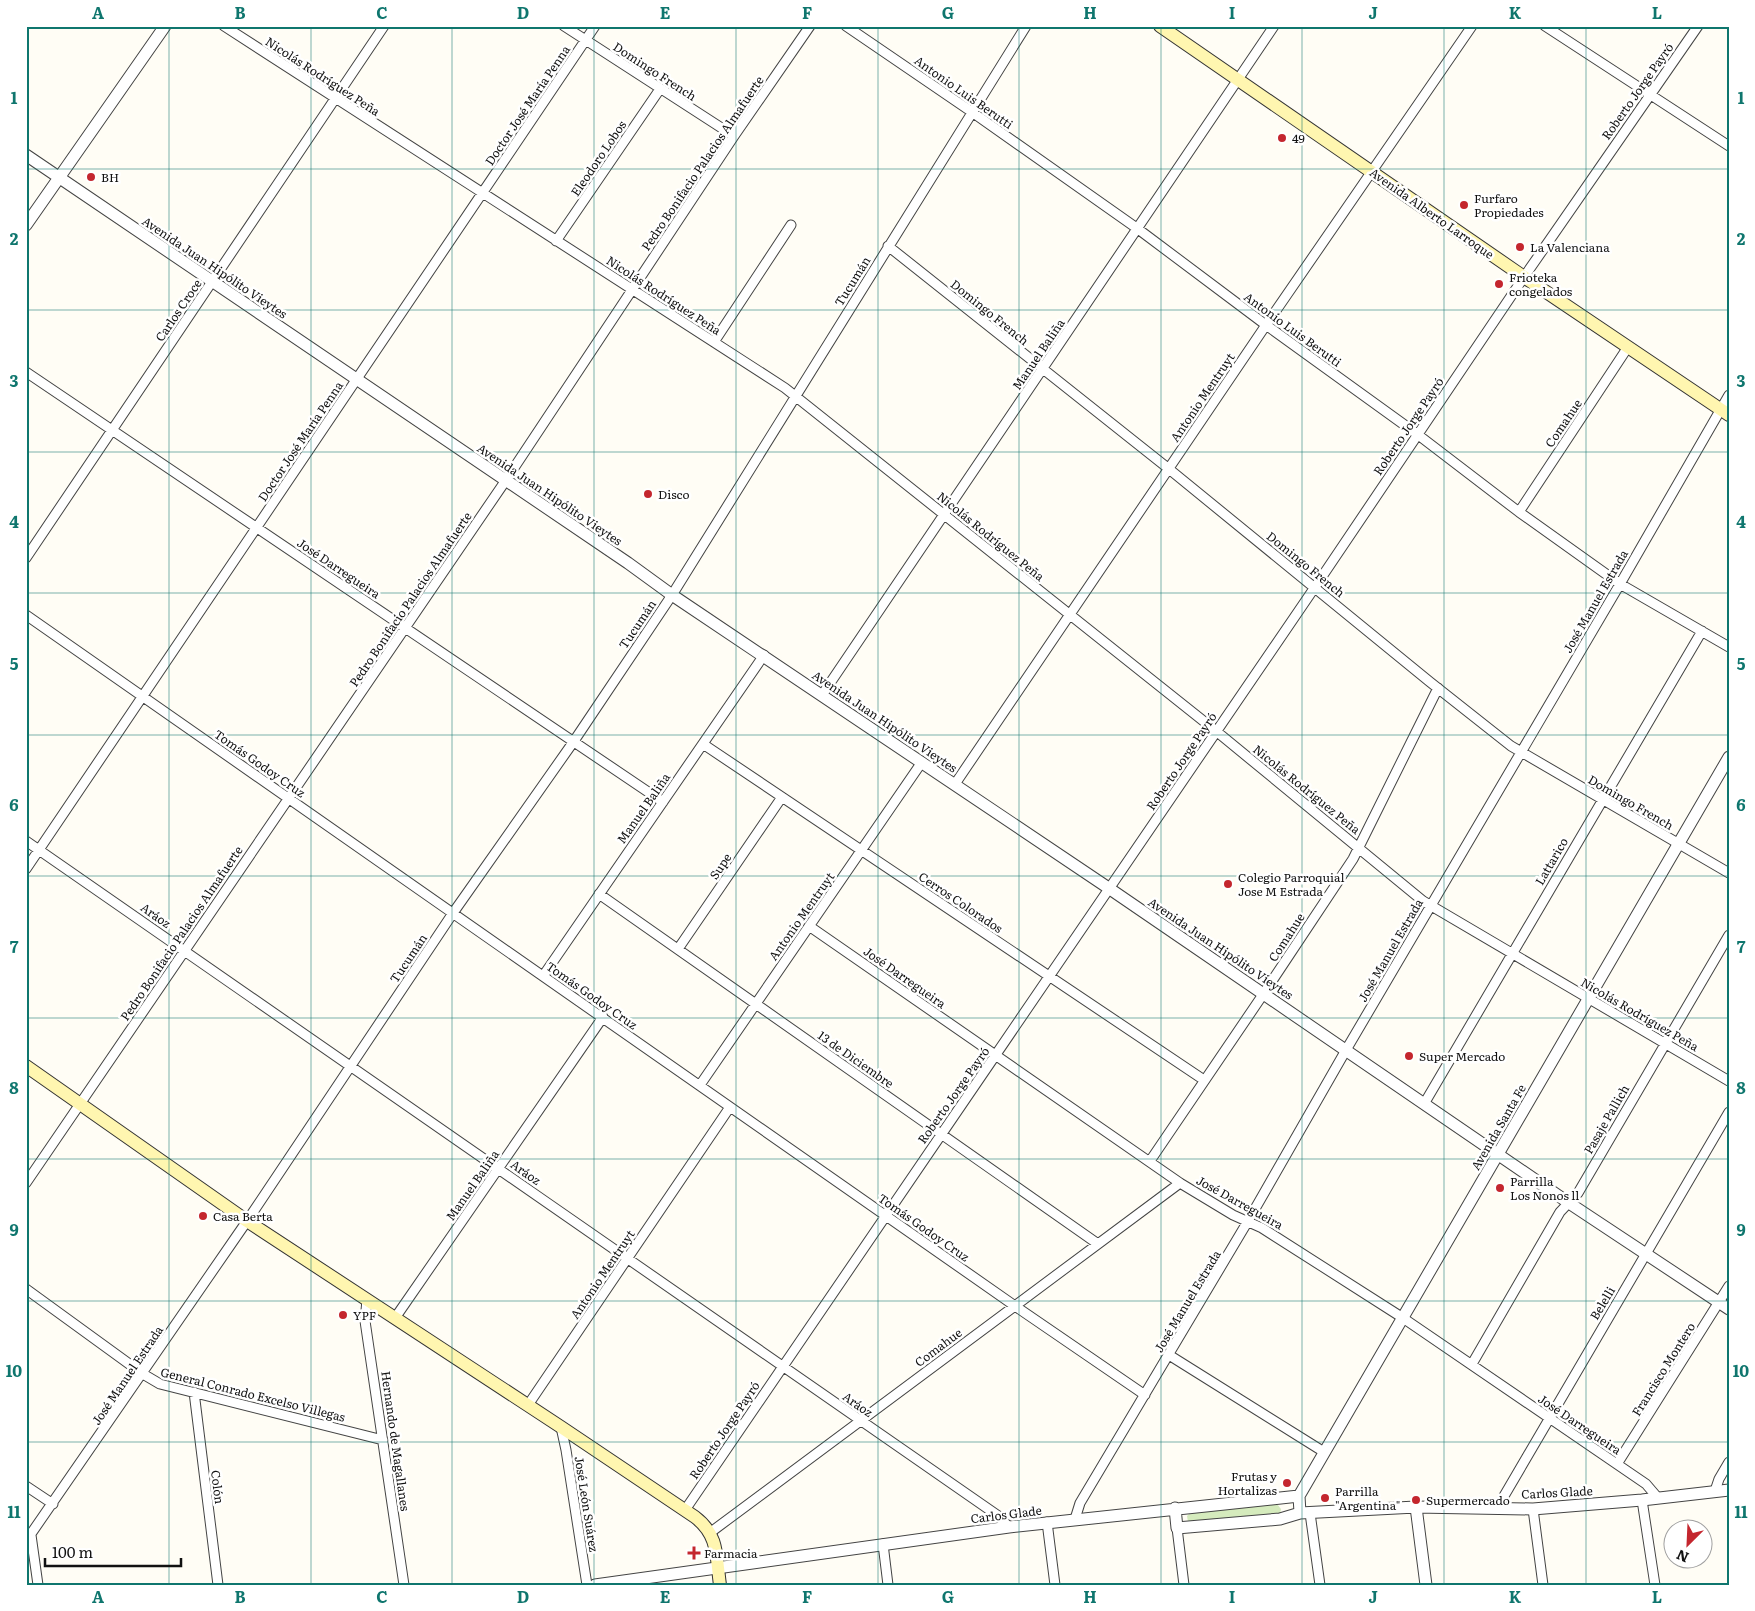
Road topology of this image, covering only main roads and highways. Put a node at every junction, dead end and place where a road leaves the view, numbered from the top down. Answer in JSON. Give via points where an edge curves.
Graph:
{"nodes":[{"id":1,"x":1160,"y":26,"type":"edge"},
{"id":2,"x":1724,"y":412,"type":"edge"},
{"id":3,"x":26,"y":1066,"type":"edge"},
{"id":4,"x":720,"y":1585,"type":"edge"}],
"edges":[{"from":1,"to":2,"type":"main road","name":"Avenida Alberto Larroque"},
{"from":3,"to":4,"type":"main road","via":[[247,1221],[702,1522],[711,1532]]}]}
